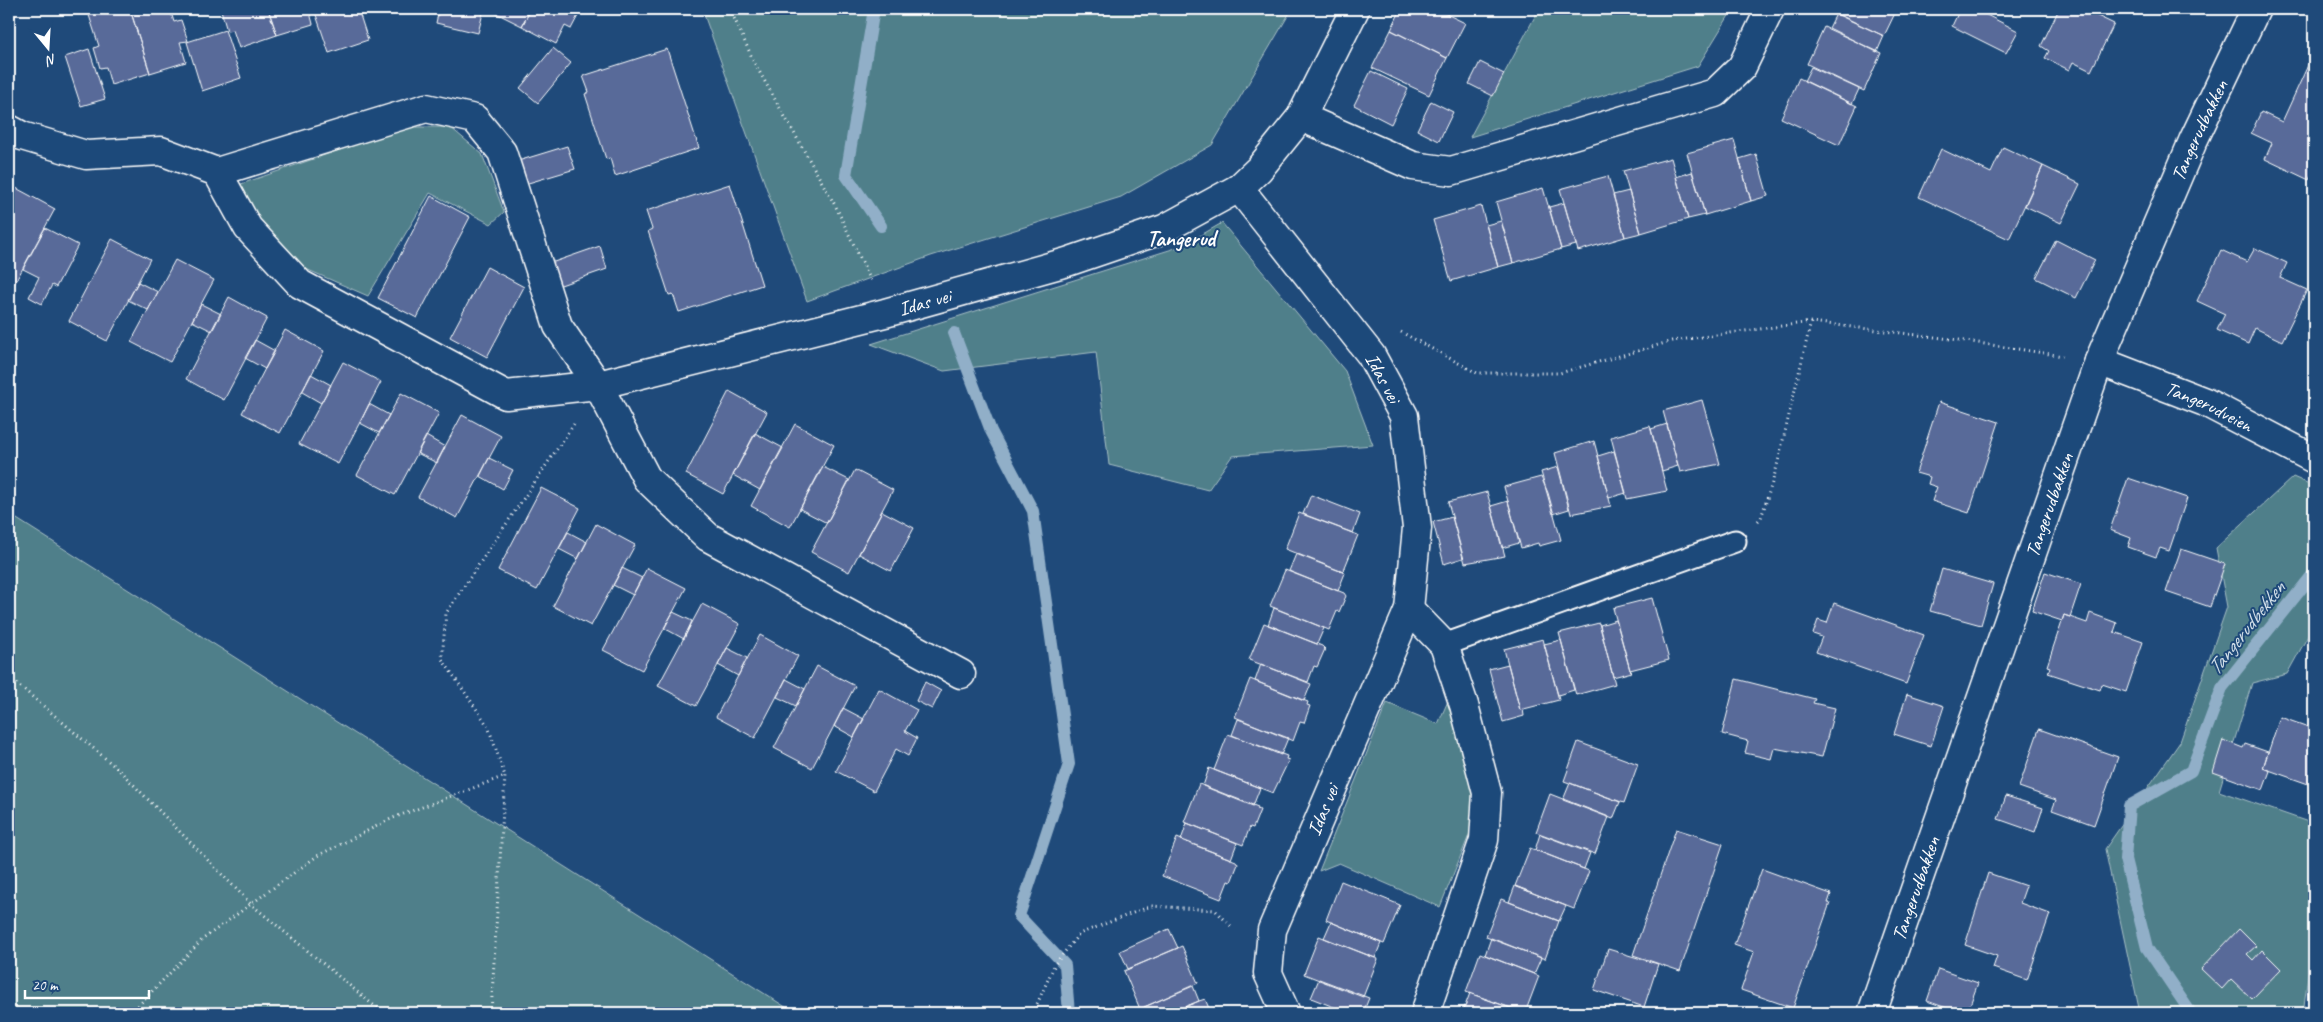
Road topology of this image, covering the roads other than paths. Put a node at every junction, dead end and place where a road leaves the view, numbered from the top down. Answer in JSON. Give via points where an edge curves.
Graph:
{"nodes":[{"id":1,"x":1355,"y":9,"type":"edge"},
{"id":2,"x":1770,"y":9,"type":"edge"},
{"id":3,"x":2256,"y":9,"type":"edge"},
{"id":4,"x":1301,"y":117,"type":"junction"},
{"id":5,"x":9,"y":129,"type":"edge"},
{"id":6,"x":217,"y":172,"type":"junction"},
{"id":7,"x":1239,"y":188,"type":"junction"},
{"id":8,"x":2099,"y":361,"type":"junction"},
{"id":9,"x":598,"y":385,"type":"junction"},
{"id":10,"x":2314,"y":459,"type":"edge"},
{"id":11,"x":1735,"y":541,"type":"road end"},
{"id":12,"x":1409,"y":609,"type":"junction"},
{"id":13,"x":1444,"y":645,"type":"junction"},
{"id":14,"x":961,"y":674,"type":"dead end"},
{"id":15,"x":1286,"y":1013,"type":"edge"},
{"id":16,"x":1425,"y":1013,"type":"edge"},
{"id":17,"x":1872,"y":1013,"type":"edge"}],
"edges":[{"from":1,"to":4,"type":"street","name":"Idas vei"},
{"from":2,"to":4,"type":"street","via":[[1742,67],[1715,93],[1451,171],[1413,166]]},
{"from":3,"to":8,"type":"street","name":"Tangerudbakken","via":[[2193,141]]},
{"from":4,"to":7,"type":"street","name":"Idas vei","via":[[1259,170]]},
{"from":5,"to":6,"type":"street","via":[[86,155],[161,150]]},
{"from":6,"to":9,"type":"street","name":"Idas vei","via":[[248,228],[300,284],[506,395]]},
{"from":6,"to":9,"type":"street","via":[[426,108],[475,118],[502,152],[558,326]]},
{"from":7,"to":9,"type":"street","name":"Idas vei","via":[[1164,229],[1067,262]]},
{"from":7,"to":12,"type":"street","name":"Idas vei","via":[[1371,355],[1404,416],[1417,528]]},
{"from":8,"to":10,"type":"street","name":"Tangerudveien","via":[[2205,402]]},
{"from":8,"to":17,"type":"street","name":"Tangerudbakken"},
{"from":9,"to":14,"type":"street","via":[[647,480],[708,537]]},
{"from":11,"to":13,"type":"lane"},
{"from":12,"to":13,"type":"street"},
{"from":12,"to":15,"type":"street","name":"Idas vei","via":[[1272,930],[1268,973]]},
{"from":13,"to":16,"type":"street","via":[[1487,793],[1484,840]]}]}
